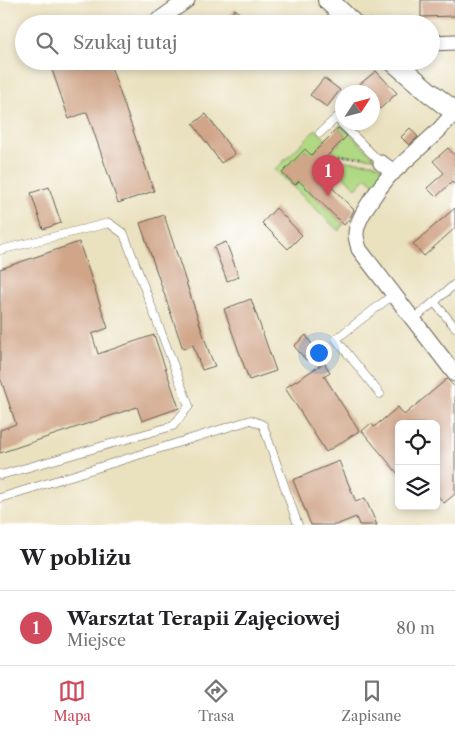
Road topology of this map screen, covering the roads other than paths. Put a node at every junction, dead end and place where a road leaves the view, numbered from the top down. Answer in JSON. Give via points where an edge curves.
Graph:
{"nodes":[{"id":1,"x":187,"y":0,"type":"edge"},
{"id":2,"x":328,"y":0,"type":"edge"},
{"id":3,"x":166,"y":15,"type":"edge"},
{"id":4,"x":351,"y":15,"type":"edge"},
{"id":5,"x":455,"y":42,"type":"edge"},
{"id":6,"x":440,"y":43,"type":"edge"},
{"id":7,"x":403,"y":70,"type":"edge"},
{"id":8,"x":455,"y":112,"type":"edge"},
{"id":9,"x":320,"y":133,"type":"dead end"},
{"id":10,"x":387,"y":168,"type":"junction"},
{"id":11,"x":0,"y":250,"type":"edge"},
{"id":12,"x":455,"y":284,"type":"edge"},
{"id":13,"x":394,"y":294,"type":"junction"},
{"id":14,"x":434,"y":302,"type":"junction"},
{"id":15,"x":413,"y":320,"type":"junction"},
{"id":16,"x":455,"y":327,"type":"edge"},
{"id":17,"x":455,"y":374,"type":"edge"},
{"id":18,"x":380,"y":394,"type":"dead end"},
{"id":19,"x":0,"y":474,"type":"edge"},
{"id":20,"x":0,"y":498,"type":"edge"},
{"id":21,"x":298,"y":525,"type":"edge"}],
"edges":[{"from":1,"to":3,"type":"street"},
{"from":2,"to":4,"type":"main road"},
{"from":5,"to":6,"type":"street"},
{"from":7,"to":8,"type":"main road"},
{"from":8,"to":10,"type":"street","via":[[438,131]]},
{"from":9,"to":10,"type":"lane","via":[[336,118]]},
{"from":10,"to":13,"type":"street","via":[[383,183],[356,227],[355,236],[359,249]]},
{"from":11,"to":19,"type":"lane","via":[[109,223],[124,234],[189,406],[174,426]]},
{"from":12,"to":14,"type":"lane"},
{"from":13,"to":15,"type":"street"},
{"from":13,"to":18,"type":"lane","via":[[336,339]]},
{"from":14,"to":15,"type":"lane"},
{"from":14,"to":16,"type":"lane"},
{"from":15,"to":17,"type":"street"},
{"from":20,"to":21,"type":"lane","via":[[251,420],[263,425]]}]}
